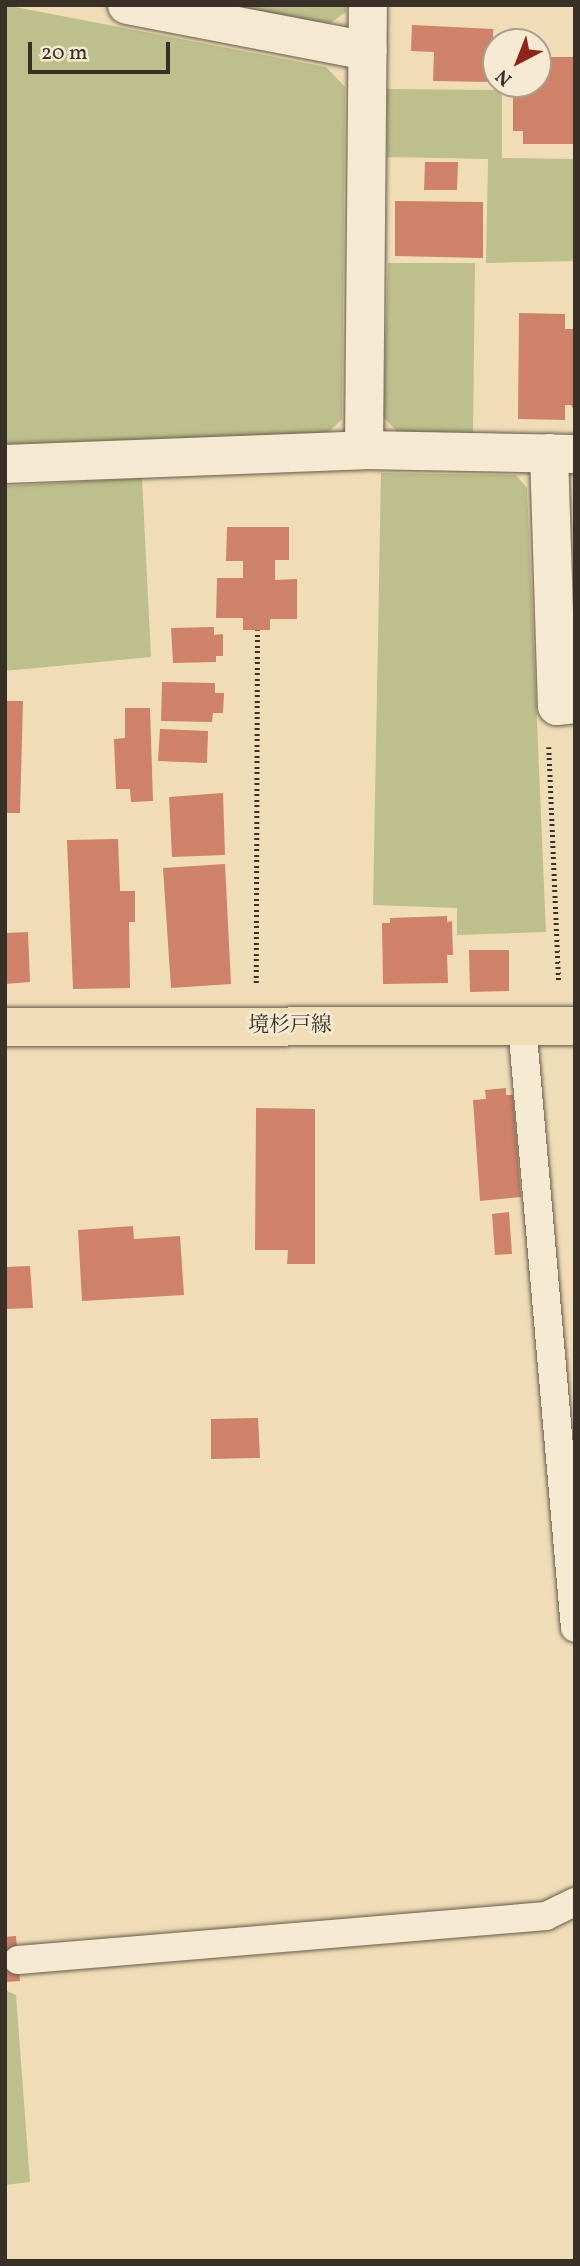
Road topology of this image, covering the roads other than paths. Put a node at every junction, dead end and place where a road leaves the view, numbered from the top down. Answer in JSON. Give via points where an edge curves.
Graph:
{"nodes":[{"id":1,"x":127,"y":5,"type":"edge"},
{"id":2,"x":368,"y":5,"type":"edge"},
{"id":3,"x":368,"y":51,"type":"junction"},
{"id":4,"x":364,"y":450,"type":"junction"},
{"id":5,"x":562,"y":454,"type":"edge"},
{"id":6,"x":5,"y":464,"type":"edge"},
{"id":7,"x":566,"y":705,"type":"edge"},
{"id":8,"x":523,"y":1026,"type":"junction"},
{"id":9,"x":567,"y":1026,"type":"edge"},
{"id":10,"x":5,"y":1027,"type":"edge"},
{"id":11,"x":575,"y":1628,"type":"edge"},
{"id":12,"x":575,"y":1902,"type":"edge"},
{"id":13,"x":18,"y":1959,"type":"dead end"}],
"edges":[{"from":1,"to":3,"type":"street"},
{"from":2,"to":3,"type":"street"},
{"from":3,"to":4,"type":"street"},
{"from":4,"to":5,"type":"street"},
{"from":4,"to":6,"type":"street"},
{"from":5,"to":7,"type":"street"},
{"from":8,"to":9,"type":"main road","name":"境杉戸線"},
{"from":8,"to":10,"type":"main road","name":"境杉戸線"},
{"from":8,"to":11,"type":"lane"},
{"from":12,"to":13,"type":"lane","via":[[546,1916]]}]}
